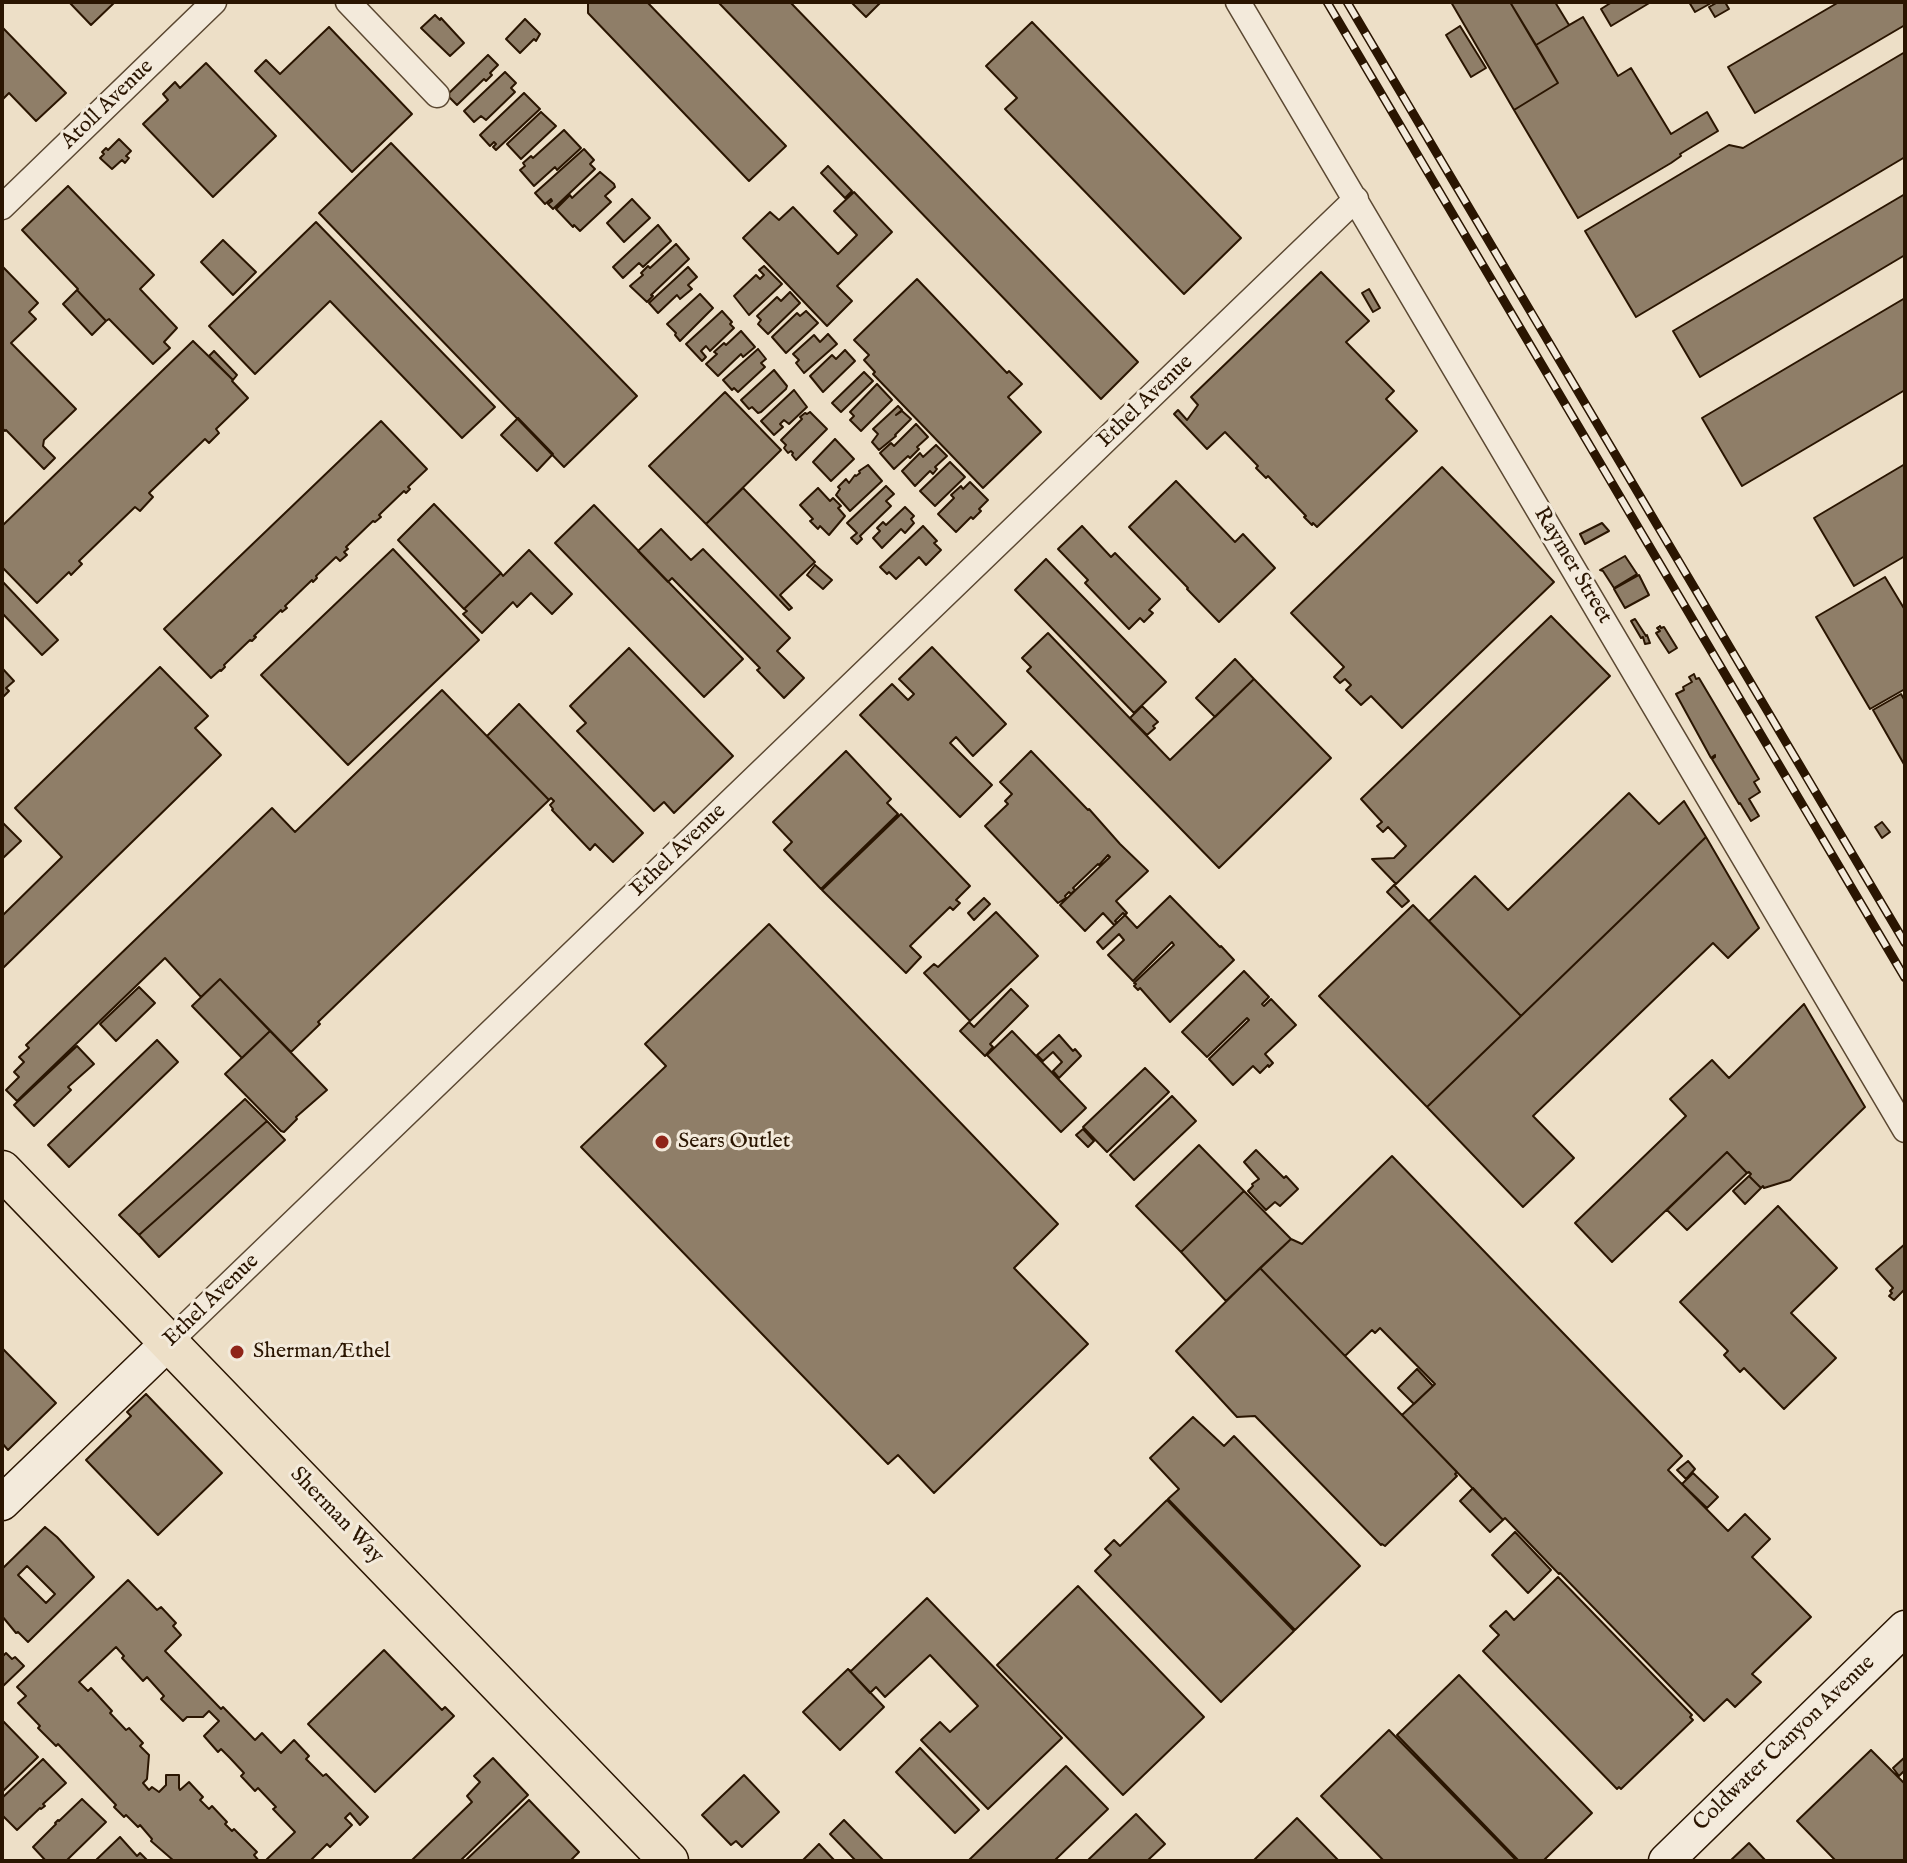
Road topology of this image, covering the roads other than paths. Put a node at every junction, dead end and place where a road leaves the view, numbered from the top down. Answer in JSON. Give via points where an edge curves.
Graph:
{"nodes":[{"id":1,"x":214,"y":2,"type":"edge"},
{"id":2,"x":348,"y":2,"type":"edge"},
{"id":3,"x":1238,"y":2,"type":"edge"},
{"id":4,"x":437,"y":95,"type":"dead end"},
{"id":5,"x":1356,"y":199,"type":"junction"},
{"id":6,"x":2,"y":207,"type":"edge"},
{"id":7,"x":1905,"y":1130,"type":"edge"},
{"id":8,"x":2,"y":1170,"type":"edge"},
{"id":9,"x":168,"y":1343,"type":"junction"},
{"id":10,"x":2,"y":1503,"type":"edge"},
{"id":11,"x":1905,"y":1628,"type":"edge"},
{"id":12,"x":669,"y":1861,"type":"edge"},
{"id":13,"x":1666,"y":1861,"type":"edge"}],
"edges":[{"from":1,"to":6,"type":"street","name":"Atoll Avenue"},
{"from":2,"to":4,"type":"street"},
{"from":3,"to":5,"type":"street","name":"Raymer Street"},
{"from":5,"to":7,"type":"street","name":"Raymer Street"},
{"from":5,"to":9,"type":"street","name":"Ethel Avenue"},
{"from":8,"to":9,"type":"main road","name":"Sherman Way"},
{"from":9,"to":10,"type":"main road","name":"Ethel Avenue"},
{"from":9,"to":12,"type":"main road","name":"Sherman Way"},
{"from":11,"to":13,"type":"main road","name":"Coldwater Canyon Avenue"}]}
